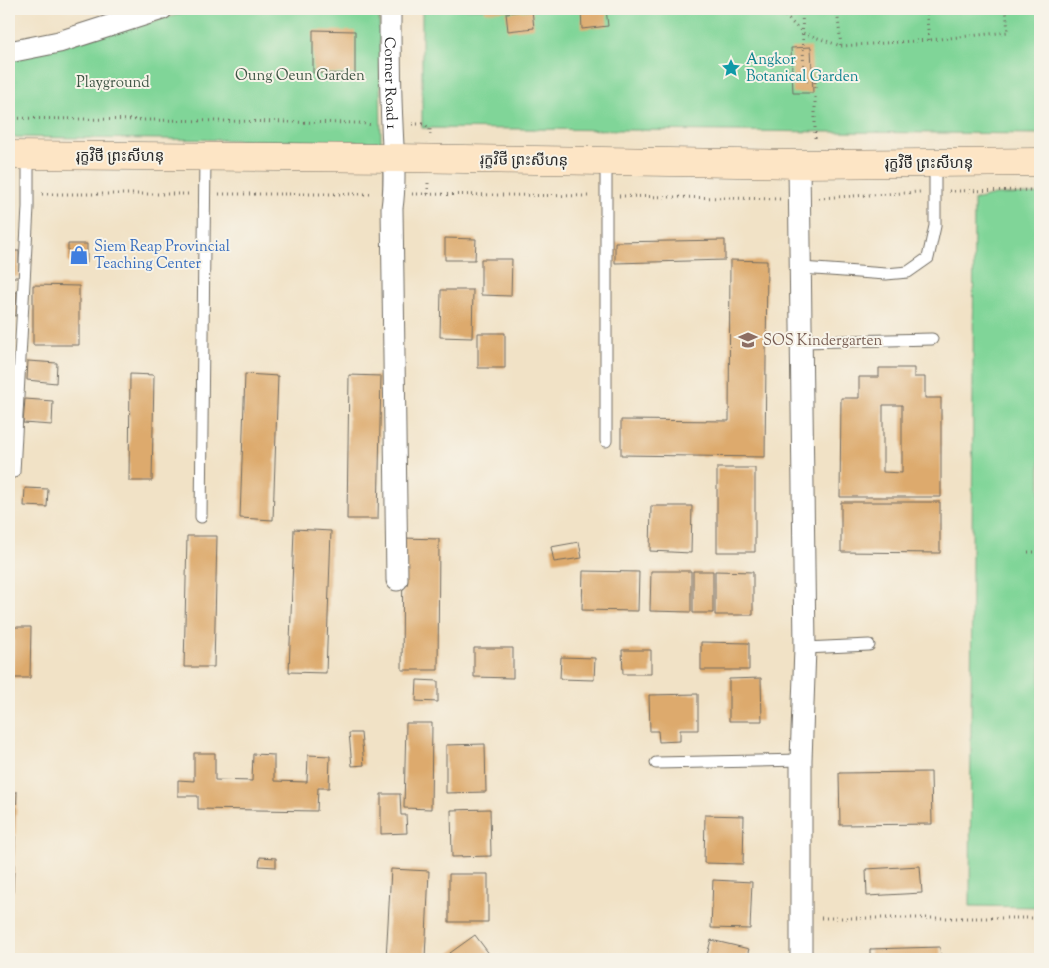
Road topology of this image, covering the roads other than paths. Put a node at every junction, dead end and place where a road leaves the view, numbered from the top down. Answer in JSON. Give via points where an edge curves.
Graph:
{"nodes":[{"id":1,"x":162,"y":9,"type":"edge"},
{"id":2,"x":390,"y":9,"type":"edge"},
{"id":3,"x":9,"y":52,"type":"edge"},
{"id":4,"x":807,"y":154,"type":"junction"},
{"id":5,"x":18,"y":155,"type":"edge"},
{"id":6,"x":205,"y":156,"type":"junction"},
{"id":7,"x":395,"y":158,"type":"junction"},
{"id":8,"x":606,"y":162,"type":"junction"},
{"id":9,"x":935,"y":162,"type":"junction"},
{"id":10,"x":1040,"y":162,"type":"edge"},
{"id":11,"x":801,"y":268,"type":"junction"},
{"id":12,"x":932,"y":339,"type":"dead end"},
{"id":13,"x":802,"y":342,"type":"junction"},
{"id":14,"x":606,"y":441,"type":"dead end"},
{"id":15,"x":14,"y":472,"type":"dead end"},
{"id":16,"x":201,"y":517,"type":"dead end"},
{"id":17,"x":398,"y":580,"type":"dead end"},
{"id":18,"x":869,"y":645,"type":"dead end"},
{"id":19,"x":805,"y":648,"type":"junction"},
{"id":20,"x":801,"y":760,"type":"junction"},
{"id":21,"x":656,"y":763,"type":"dead end"},
{"id":22,"x":801,"y":959,"type":"edge"}],
"edges":[{"from":1,"to":3,"type":"street","via":[[59,42]]},
{"from":2,"to":7,"type":"street","name":"Corner Road 1"},
{"from":4,"to":8,"type":"street","name":"រុក្ខវិថី ព្រះសីហនុ"},
{"from":4,"to":9,"type":"street","name":"រុក្ខវិថី ព្រះសីហនុ"},
{"from":4,"to":11,"type":"street"},
{"from":5,"to":6,"type":"street","name":"រុក្ខវិថី ព្រះសីហនុ"},
{"from":5,"to":15,"type":"lane","via":[[28,207]]},
{"from":6,"to":7,"type":"street","name":"រុក្ខវិថី ព្រះសីហនុ"},
{"from":6,"to":16,"type":"lane"},
{"from":7,"to":8,"type":"street","name":"រុក្ខវិថី ព្រះសីហនុ"},
{"from":7,"to":17,"type":"street","name":"Corner Road 1","via":[[392,208]]},
{"from":8,"to":14,"type":"lane"},
{"from":9,"to":10,"type":"street","name":"រុក្ខវិថី ព្រះសីហនុ"},
{"from":9,"to":11,"type":"lane","via":[[935,226],[928,258],[908,272],[886,274]]},
{"from":11,"to":13,"type":"street"},
{"from":12,"to":13,"type":"lane"},
{"from":13,"to":19,"type":"street"},
{"from":18,"to":19,"type":"lane"},
{"from":19,"to":20,"type":"street"},
{"from":20,"to":21,"type":"lane"},
{"from":20,"to":22,"type":"street"}]}
